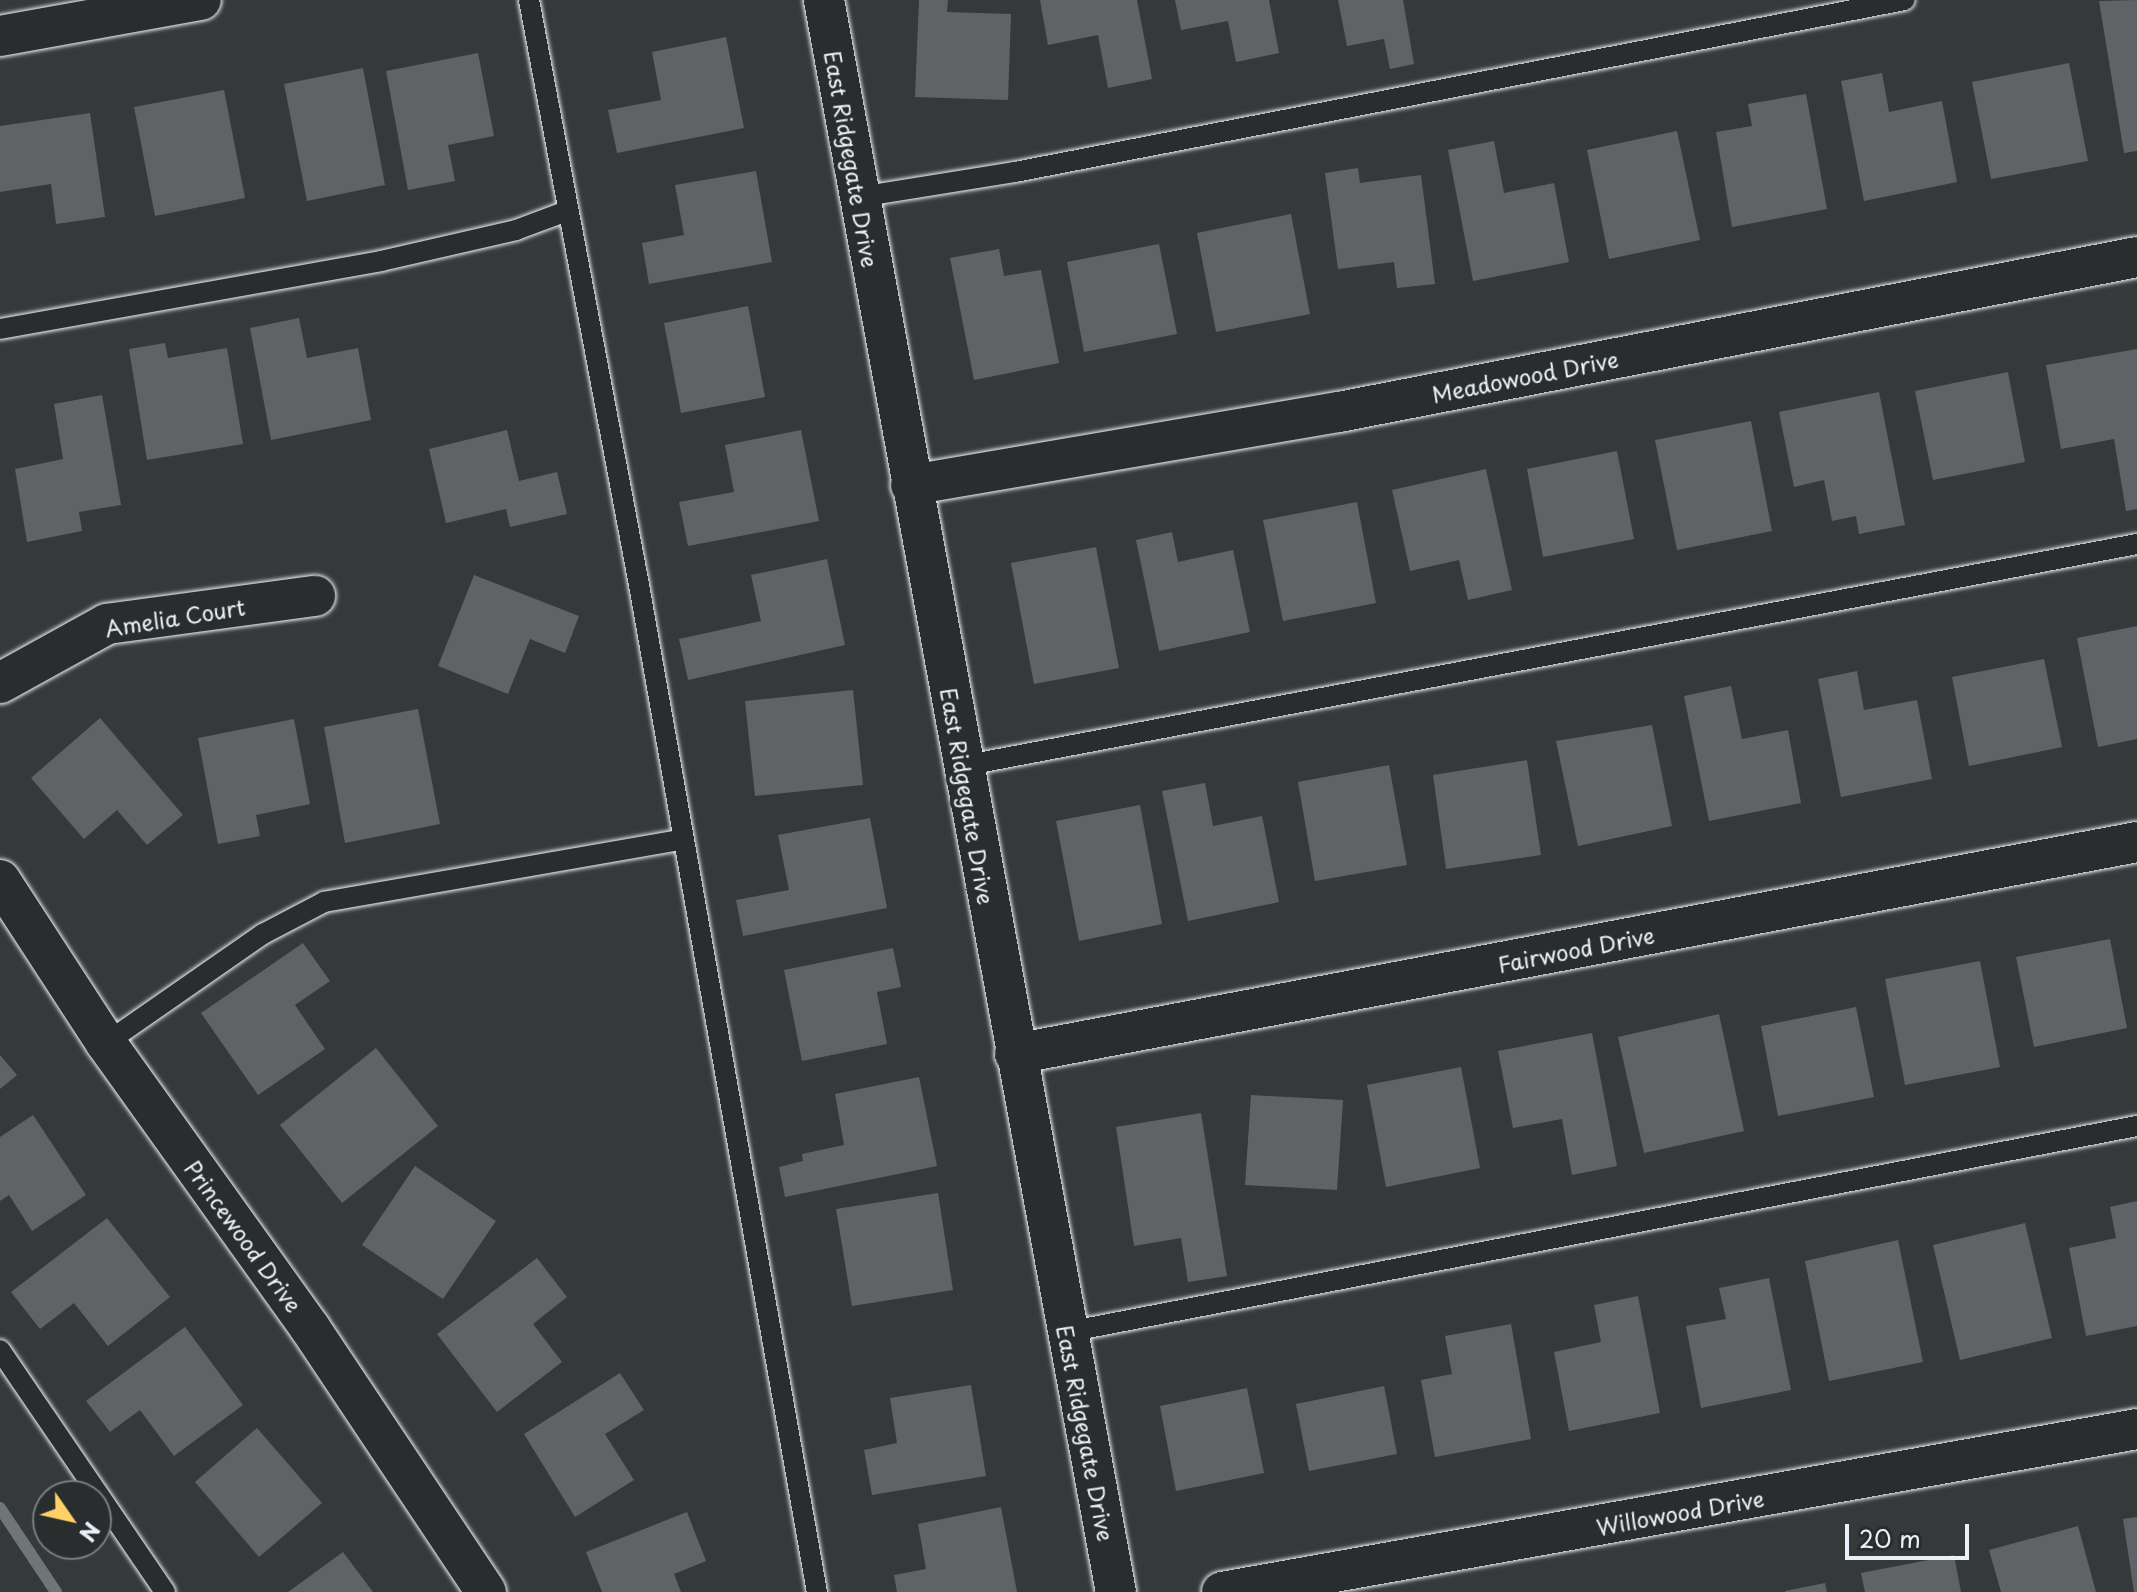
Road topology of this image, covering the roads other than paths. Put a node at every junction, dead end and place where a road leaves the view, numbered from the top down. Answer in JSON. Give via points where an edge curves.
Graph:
{"nodes":[{"id":1,"x":201,"y":0,"type":"edge"},
{"id":2,"x":529,"y":0,"type":"edge"},
{"id":3,"x":824,"y":0,"type":"edge"},
{"id":4,"x":1905,"y":0,"type":"edge"},
{"id":5,"x":0,"y":36,"type":"edge"},
{"id":6,"x":859,"y":197,"type":"junction"},
{"id":7,"x":567,"y":211,"type":"junction"},
{"id":8,"x":2137,"y":257,"type":"edge"},
{"id":9,"x":0,"y":329,"type":"edge"},
{"id":10,"x":911,"y":485,"type":"junction"},
{"id":11,"x":2137,"y":544,"type":"edge"},
{"id":12,"x":315,"y":596,"type":"dead end"},
{"id":13,"x":0,"y":683,"type":"edge"},
{"id":14,"x":962,"y":766,"type":"junction"},
{"id":15,"x":681,"y":840,"type":"junction"},
{"id":16,"x":2137,"y":842,"type":"edge"},
{"id":17,"x":0,"y":880,"type":"edge"},
{"id":18,"x":106,"y":1043,"type":"junction"},
{"id":19,"x":1015,"y":1054,"type":"junction"},
{"id":20,"x":2137,"y":1126,"type":"edge"},
{"id":21,"x":1067,"y":1332,"type":"junction"},
{"id":22,"x":0,"y":1350,"type":"edge"},
{"id":23,"x":2137,"y":1429,"type":"edge"},
{"id":24,"x":165,"y":1592,"type":"edge"},
{"id":25,"x":486,"y":1592,"type":"edge"},
{"id":26,"x":817,"y":1592,"type":"edge"},
{"id":27,"x":1116,"y":1592,"type":"edge"},
{"id":28,"x":1222,"y":1592,"type":"edge"}],
"edges":[{"from":1,"to":5,"type":"street"},
{"from":2,"to":7,"type":"lane"},
{"from":3,"to":6,"type":"street","name":"East Ridgegate Drive"},
{"from":4,"to":6,"type":"lane","via":[[1015,172]]},
{"from":6,"to":10,"type":"street","name":"East Ridgegate Drive"},
{"from":7,"to":9,"type":"lane","via":[[516,230],[381,261]]},
{"from":7,"to":15,"type":"lane"},
{"from":8,"to":10,"type":"street","name":"Meadowood Drive","via":[[1339,412]]},
{"from":10,"to":14,"type":"street","name":"East Ridgegate Drive"},
{"from":11,"to":14,"type":"lane"},
{"from":12,"to":13,"type":"street","name":"Amelia Court","via":[[107,624]]},
{"from":14,"to":19,"type":"street","name":"East Ridgegate Drive"},
{"from":15,"to":18,"type":"lane","via":[[324,902],[263,934]]},
{"from":15,"to":26,"type":"lane"},
{"from":16,"to":19,"type":"street","name":"Fairwood Drive"},
{"from":17,"to":18,"type":"street","name":"Princewood Drive"},
{"from":18,"to":25,"type":"street","name":"Princewood Drive","via":[[310,1328]]},
{"from":19,"to":21,"type":"street","name":"East Ridgegate Drive"},
{"from":20,"to":21,"type":"lane"},
{"from":21,"to":27,"type":"street","name":"East Ridgegate Drive"},
{"from":22,"to":24,"type":"lane"},
{"from":23,"to":28,"type":"street","name":"Willowood Drive"}]}
